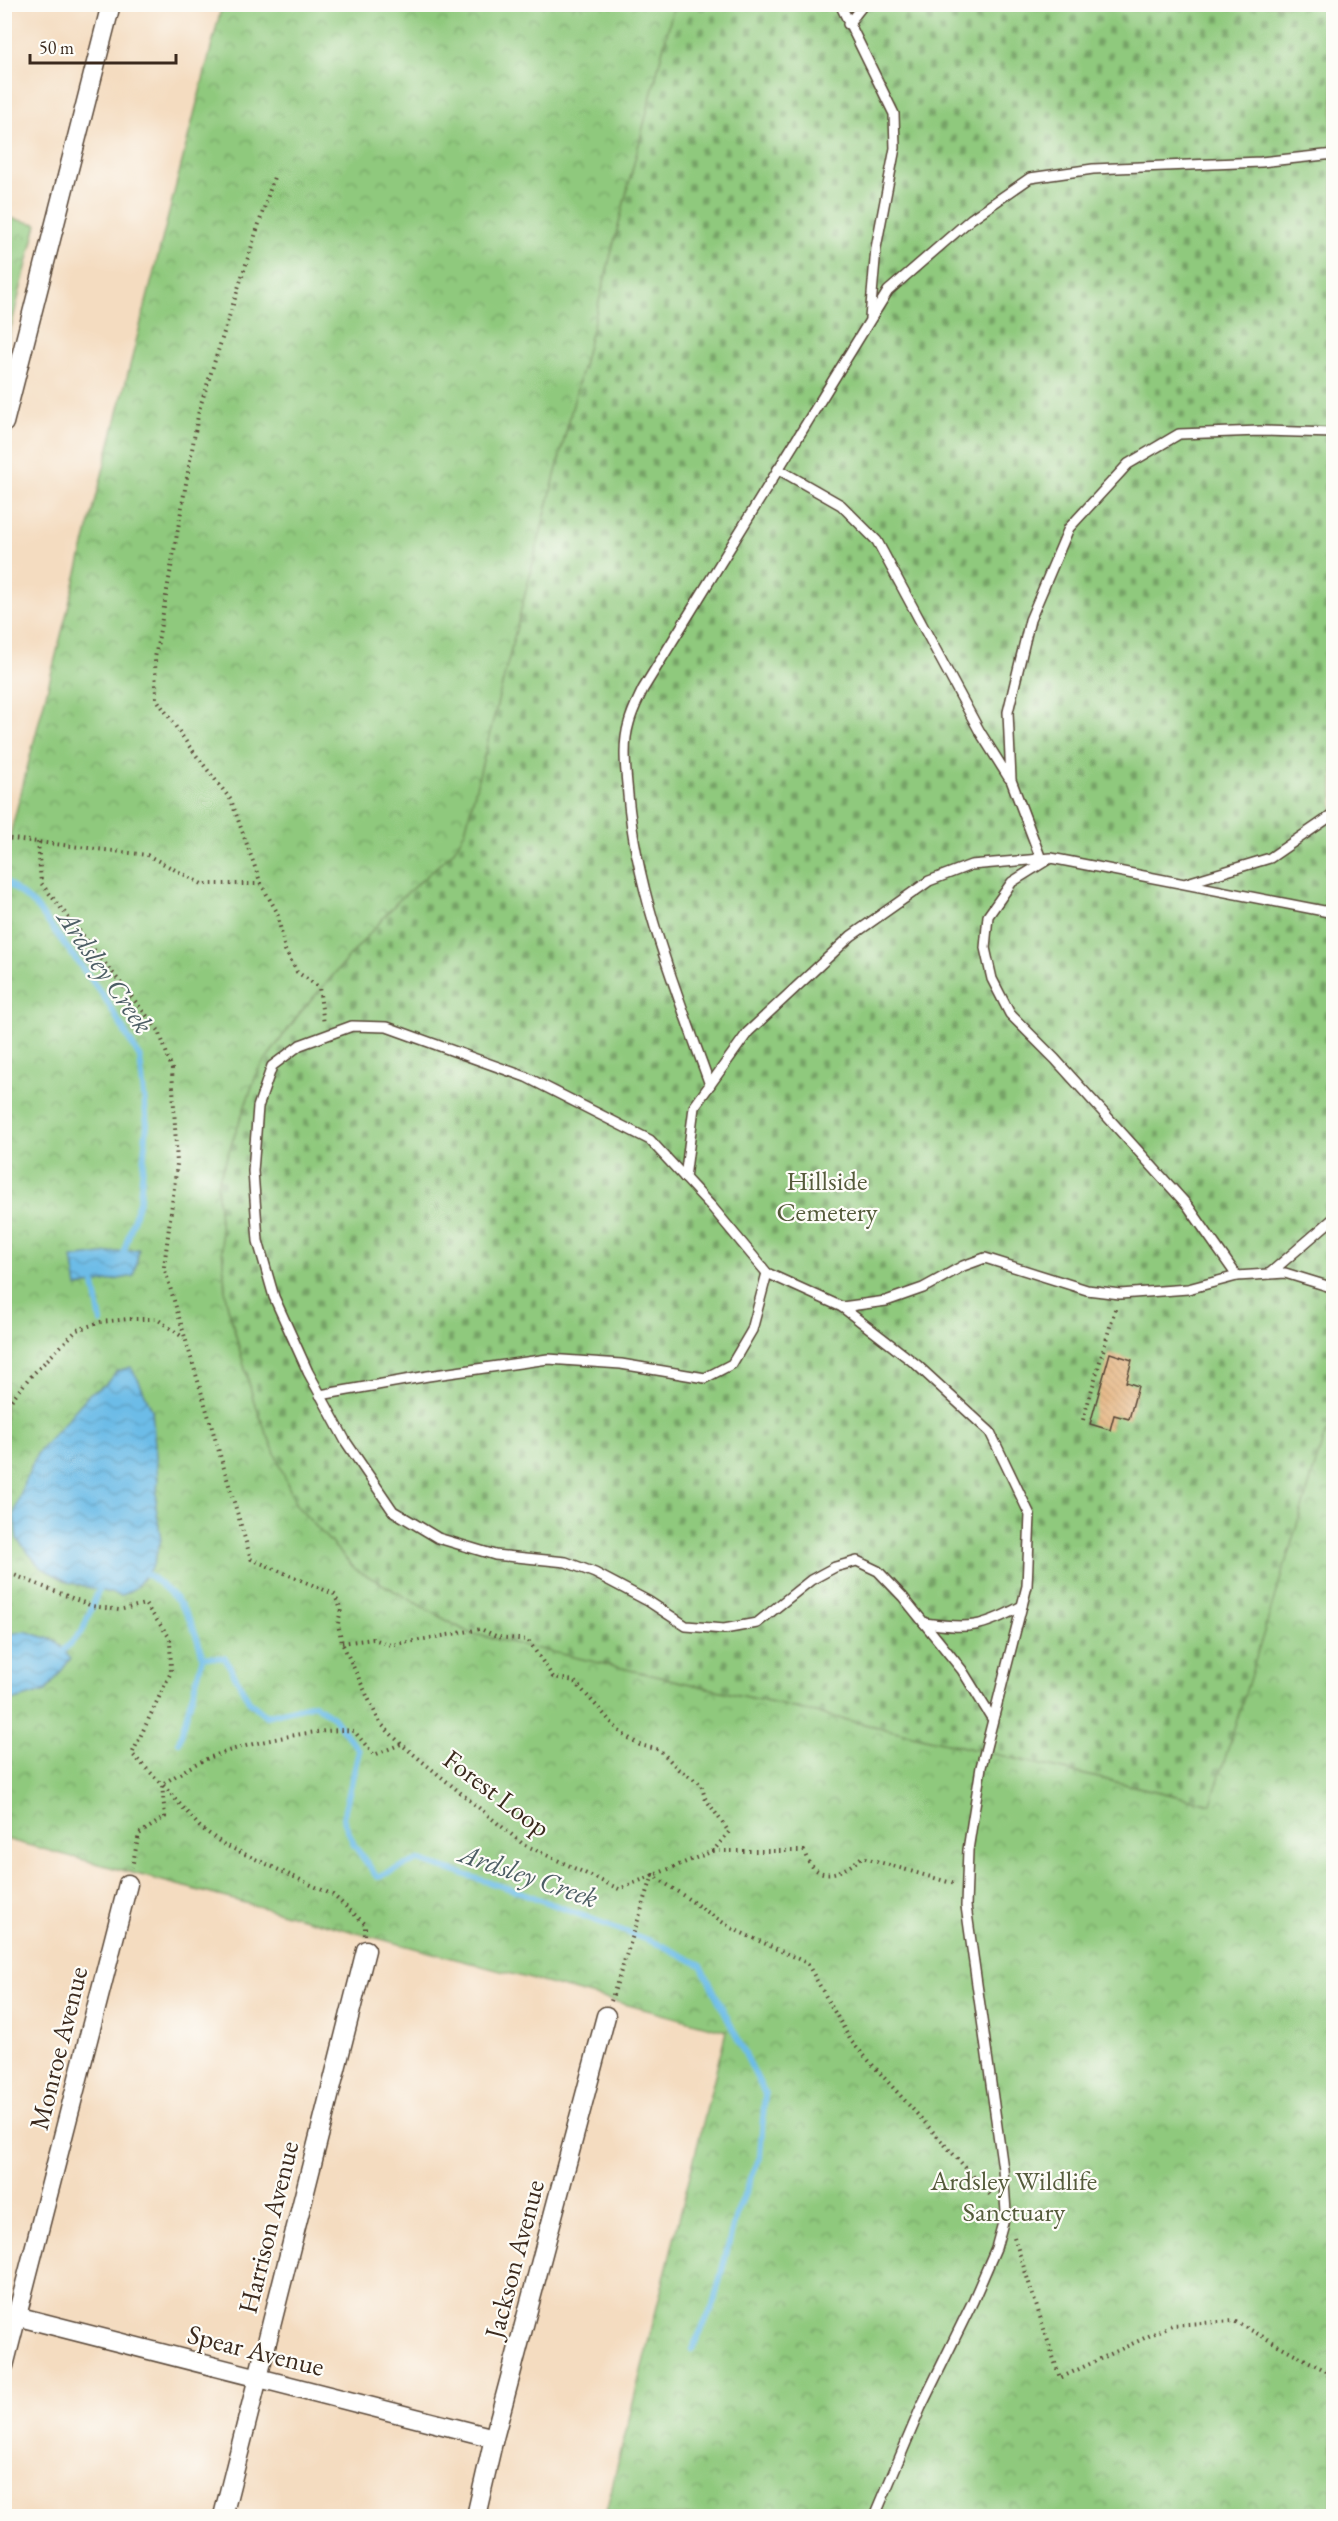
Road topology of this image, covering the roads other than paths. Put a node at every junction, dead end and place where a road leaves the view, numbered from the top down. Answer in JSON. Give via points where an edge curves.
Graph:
{"nodes":[{"id":1,"x":111,"y":4,"type":"edge"},
{"id":2,"x":840,"y":4,"type":"edge"},
{"id":3,"x":864,"y":4,"type":"edge"},
{"id":4,"x":848,"y":24,"type":"junction"},
{"id":5,"x":1334,"y":154,"type":"edge"},
{"id":6,"x":870,"y":321,"type":"junction"},
{"id":7,"x":4,"y":423,"type":"edge"},
{"id":8,"x":1334,"y":433,"type":"edge"},
{"id":9,"x":778,"y":469,"type":"junction"},
{"id":10,"x":1011,"y":780,"type":"junction"},
{"id":11,"x":1334,"y":814,"type":"edge"},
{"id":12,"x":1046,"y":859,"type":"junction"},
{"id":13,"x":1185,"y":884,"type":"junction"},
{"id":14,"x":1334,"y":914,"type":"edge"},
{"id":15,"x":710,"y":1084,"type":"junction"},
{"id":16,"x":685,"y":1178,"type":"junction"},
{"id":17,"x":1334,"y":1218,"type":"edge"},
{"id":18,"x":767,"y":1273,"type":"junction"},
{"id":19,"x":1269,"y":1274,"type":"junction"},
{"id":20,"x":1237,"y":1276,"type":"junction"},
{"id":21,"x":1334,"y":1288,"type":"edge"},
{"id":22,"x":842,"y":1307,"type":"junction"},
{"id":23,"x":320,"y":1395,"type":"junction"},
{"id":24,"x":1022,"y":1606,"type":"junction"},
{"id":25,"x":924,"y":1623,"type":"junction"},
{"id":26,"x":993,"y":1720,"type":"junction"},
{"id":27,"x":128,"y":1884,"type":"road end"},
{"id":28,"x":366,"y":1950,"type":"road end"},
{"id":29,"x":606,"y":2016,"type":"road end"},
{"id":30,"x":11,"y":2314,"type":"edge"},
{"id":31,"x":4,"y":2366,"type":"edge"},
{"id":32,"x":258,"y":2379,"type":"junction"},
{"id":33,"x":494,"y":2438,"type":"junction"},
{"id":34,"x":223,"y":2517,"type":"edge"},
{"id":35,"x":476,"y":2517,"type":"edge"},
{"id":36,"x":875,"y":2517,"type":"edge"}],
"edges":[{"from":1,"to":7,"type":"street"},
{"from":2,"to":4,"type":"lane"},
{"from":3,"to":4,"type":"lane"},
{"from":4,"to":6,"type":"lane","via":[[894,114],[895,148],[876,248]]},
{"from":5,"to":6,"type":"lane","via":[[1261,162],[1093,169],[1030,178],[971,219],[888,291]]},
{"from":6,"to":9,"type":"lane"},
{"from":8,"to":10,"type":"lane","via":[[1179,434],[1128,464],[1069,528],[1030,620],[1008,712]]},
{"from":9,"to":10,"type":"lane","via":[[841,505],[877,542],[980,732]]},
{"from":9,"to":15,"type":"lane","via":[[643,689],[629,723],[624,758],[629,812],[656,937]]},
{"from":10,"to":12,"type":"lane"},
{"from":11,"to":13,"type":"lane","via":[[1270,858]]},
{"from":12,"to":13,"type":"lane"},
{"from":12,"to":15,"type":"lane","via":[[971,865],[929,881],[851,936],[748,1032]]},
{"from":12,"to":20,"type":"lane","via":[[1012,882],[988,916],[986,948],[992,979],[1010,1014],[1188,1206]]},
{"from":13,"to":14,"type":"lane"},
{"from":15,"to":16,"type":"lane","via":[[694,1107]]},
{"from":16,"to":18,"type":"lane"},
{"from":16,"to":23,"type":"lane","via":[[650,1140],[525,1077],[387,1027],[352,1026],[300,1045],[272,1066],[258,1107],[253,1172],[258,1241],[274,1297]]},
{"from":17,"to":19,"type":"lane"},
{"from":18,"to":22,"type":"lane"},
{"from":18,"to":23,"type":"lane","via":[[752,1330],[732,1364],[705,1378],[621,1364],[548,1359]]},
{"from":19,"to":20,"type":"lane"},
{"from":19,"to":21,"type":"lane","via":[[1285,1274]]},
{"from":20,"to":22,"type":"lane","via":[[1188,1289],[1120,1294],[1087,1290],[985,1258],[886,1301]]},
{"from":22,"to":24,"type":"lane","via":[[917,1365],[990,1431],[1030,1515],[1027,1586]]},
{"from":23,"to":25,"type":"lane","via":[[346,1442],[393,1511],[438,1538],[495,1555],[566,1562],[648,1601],[686,1626],[724,1629],[757,1623],[811,1580],[835,1567],[857,1562],[878,1571]]},
{"from":24,"to":25,"type":"lane","via":[[989,1623],[956,1627]]},
{"from":24,"to":26,"type":"lane"},
{"from":25,"to":26,"type":"lane","via":[[962,1670]]},
{"from":26,"to":36,"type":"lane","via":[[968,1850],[966,1906],[1006,2212],[996,2248],[921,2407]]},
{"from":27,"to":30,"type":"street","name":"Monroe Avenue"},
{"from":28,"to":32,"type":"street","name":"Harrison Avenue"},
{"from":29,"to":33,"type":"street","name":"Jackson Avenue"},
{"from":30,"to":31,"type":"street","name":"Monroe Avenue"},
{"from":30,"to":32,"type":"street","name":"Spear Avenue"},
{"from":32,"to":33,"type":"street","name":"Spear Avenue"},
{"from":32,"to":34,"type":"street","name":"Harrison Avenue"},
{"from":33,"to":35,"type":"street","name":"Jackson Avenue"}]}
